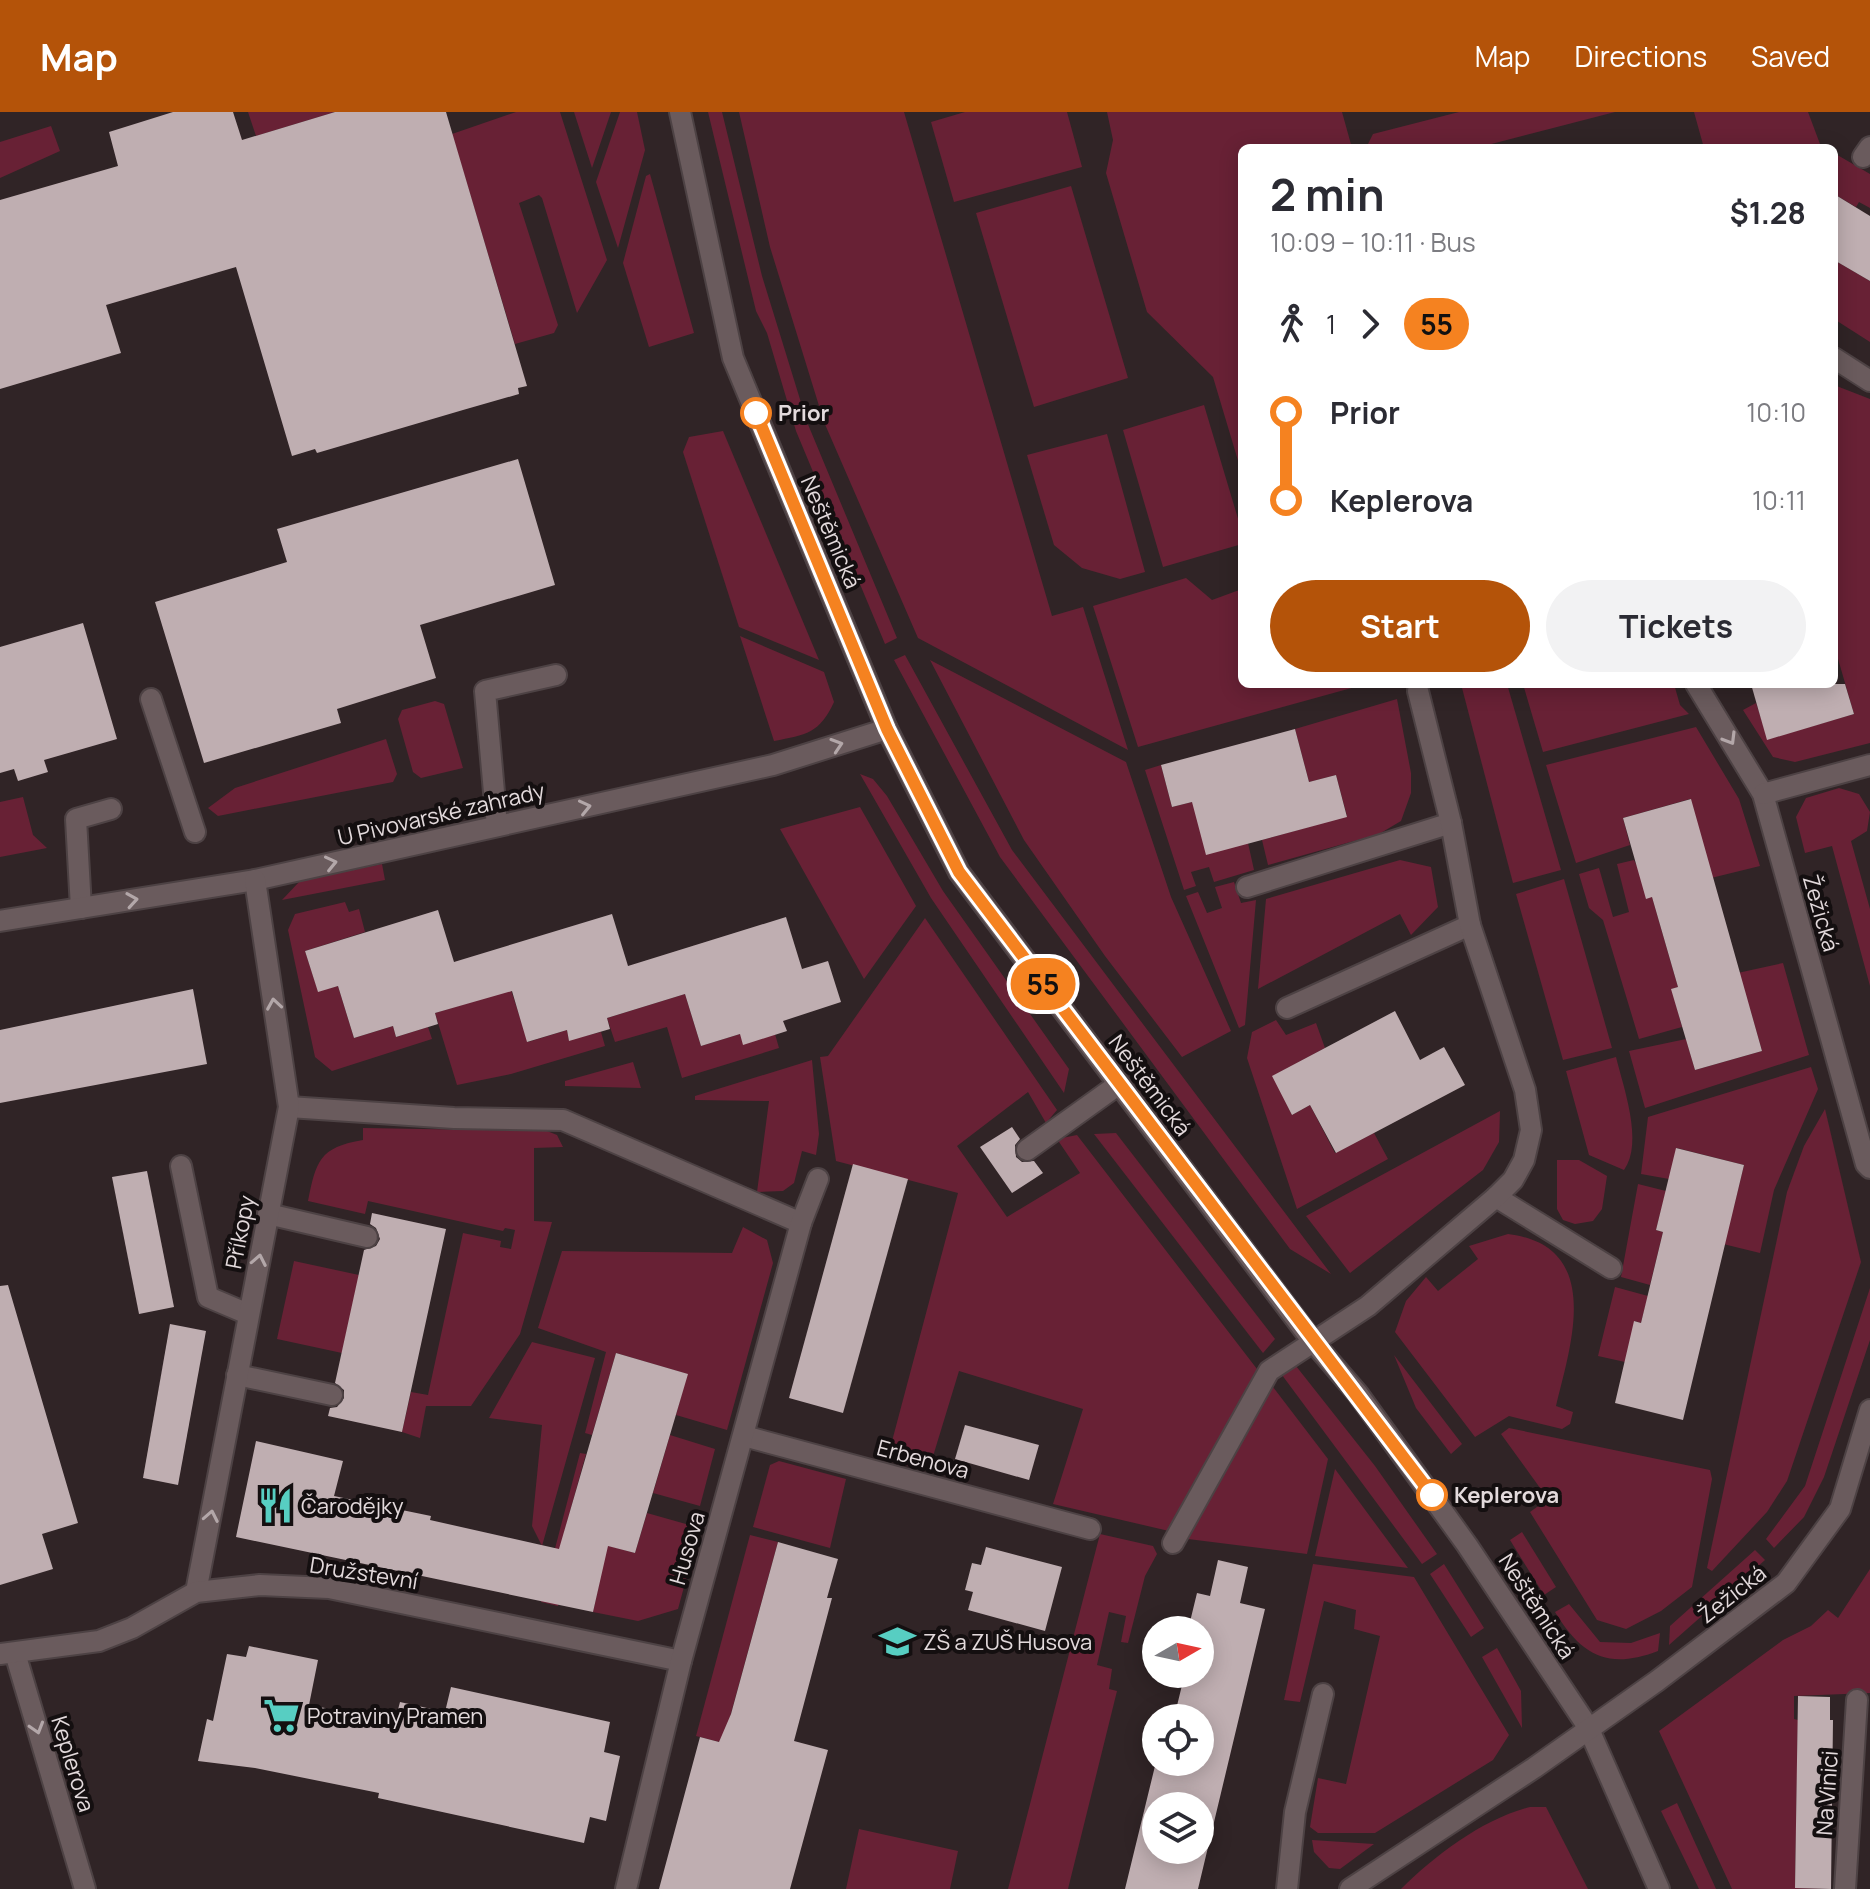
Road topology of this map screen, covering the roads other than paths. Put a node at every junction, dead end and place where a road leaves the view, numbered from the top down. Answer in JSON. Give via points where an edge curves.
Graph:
{"nodes":[{"id":1,"x":680,"y":112,"type":"edge"},
{"id":2,"x":1838,"y":361,"type":"edge"},
{"id":3,"x":1870,"y":381,"type":"edge"},
{"id":4,"x":556,"y":675,"type":"dead end"},
{"id":5,"x":1698,"y":688,"type":"edge"},
{"id":6,"x":1418,"y":691,"type":"dead end"},
{"id":7,"x":151,"y":699,"type":"dead end"},
{"id":8,"x":887,"y":729,"type":"junction"},
{"id":9,"x":1870,"y":765,"type":"edge"},
{"id":10,"x":1763,"y":794,"type":"junction"},
{"id":11,"x":111,"y":809,"type":"dead end"},
{"id":12,"x":1451,"y":823,"type":"junction"},
{"id":13,"x":497,"y":826,"type":"junction"},
{"id":14,"x":195,"y":832,"type":"dead end"},
{"id":15,"x":255,"y":880,"type":"junction"},
{"id":16,"x":1247,"y":887,"type":"dead end"},
{"id":17,"x":81,"y":908,"type":"junction"},
{"id":18,"x":0,"y":921,"type":"edge"},
{"id":19,"x":1470,"y":925,"type":"junction"},
{"id":20,"x":1287,"y":1008,"type":"dead end"},
{"id":21,"x":1119,"y":1084,"type":"junction"},
{"id":22,"x":289,"y":1107,"type":"junction"},
{"id":23,"x":1027,"y":1150,"type":"dead end"},
{"id":24,"x":181,"y":1166,"type":"dead end"},
{"id":25,"x":1870,"y":1168,"type":"edge"},
{"id":26,"x":818,"y":1179,"type":"dead end"},
{"id":27,"x":1496,"y":1197,"type":"junction"},
{"id":28,"x":268,"y":1214,"type":"junction"},
{"id":29,"x":801,"y":1223,"type":"junction"},
{"id":30,"x":367,"y":1237,"type":"dead end"},
{"id":31,"x":1611,"y":1268,"type":"dead end"},
{"id":32,"x":248,"y":1314,"type":"junction"},
{"id":33,"x":1314,"y":1343,"type":"junction"},
{"id":34,"x":237,"y":1375,"type":"junction"},
{"id":35,"x":332,"y":1395,"type":"dead end"},
{"id":36,"x":1870,"y":1410,"type":"edge"},
{"id":37,"x":744,"y":1436,"type":"junction"},
{"id":38,"x":1090,"y":1529,"type":"dead end"},
{"id":39,"x":1173,"y":1543,"type":"dead end"},
{"id":40,"x":196,"y":1592,"type":"junction"},
{"id":41,"x":8,"y":1654,"type":"edge"},
{"id":42,"x":681,"y":1661,"type":"junction"},
{"id":43,"x":1323,"y":1694,"type":"dead end"},
{"id":44,"x":1857,"y":1700,"type":"dead end"},
{"id":45,"x":1588,"y":1727,"type":"junction"},
{"id":46,"x":85,"y":1889,"type":"edge"},
{"id":47,"x":626,"y":1889,"type":"edge"},
{"id":48,"x":1287,"y":1889,"type":"edge"},
{"id":49,"x":1350,"y":1889,"type":"edge"},
{"id":50,"x":1659,"y":1889,"type":"edge"},
{"id":51,"x":1845,"y":1889,"type":"edge"}],
"edges":[{"from":1,"to":8,"type":"street","name":"Neštěmická","via":[[733,358]]},
{"from":2,"to":3,"type":"street"},
{"from":4,"to":13,"type":"street","via":[[485,691]]},
{"from":5,"to":10,"type":"street","name":"Žežická","one_way":true},
{"from":6,"to":12,"type":"street"},
{"from":7,"to":14,"type":"street"},
{"from":13,"to":8,"type":"street","name":"U Pivovarské zahrady","one_way":true,"via":[[773,765]]},
{"from":8,"to":21,"type":"street","name":"Neštěmická","via":[[959,872]]},
{"from":9,"to":10,"type":"street"},
{"from":10,"to":25,"type":"street","name":"Žežická"},
{"from":11,"to":17,"type":"street","via":[[76,819]]},
{"from":12,"to":16,"type":"street"},
{"from":12,"to":19,"type":"street"},
{"from":15,"to":13,"type":"street","name":"U Pivovarské zahrady","one_way":true},
{"from":17,"to":15,"type":"street","name":"U Pivovarské zahrady","one_way":true},
{"from":22,"to":15,"type":"street","name":"Příkopy","one_way":true},
{"from":17,"to":18,"type":"street","name":"U Pivovarské zahrady"},
{"from":19,"to":20,"type":"street"},
{"from":19,"to":27,"type":"street","via":[[1525,1090],[1531,1130],[1524,1160]]},
{"from":21,"to":23,"type":"street"},
{"from":21,"to":33,"type":"street","name":"Neštěmická"},
{"from":22,"to":28,"type":"street","name":"Příkopy"},
{"from":22,"to":29,"type":"street","via":[[563,1120]]},
{"from":24,"to":32,"type":"street","via":[[208,1297]]},
{"from":26,"to":29,"type":"street","name":"Husova"},
{"from":27,"to":31,"type":"street"},
{"from":27,"to":33,"type":"street","via":[[1368,1306]]},
{"from":28,"to":30,"type":"street"},
{"from":32,"to":28,"type":"street","name":"Příkopy","one_way":true},
{"from":29,"to":37,"type":"street","name":"Husova"},
{"from":32,"to":34,"type":"street","name":"Příkopy"},
{"from":33,"to":39,"type":"street","via":[[1269,1371]]},
{"from":33,"to":45,"type":"street","name":"Neštěmická","via":[[1358,1394],[1467,1545]]},
{"from":34,"to":35,"type":"street"},
{"from":40,"to":34,"type":"street","name":"Příkopy","one_way":true},
{"from":36,"to":45,"type":"street","name":"Žežická","via":[[1840,1509],[1786,1583]]},
{"from":37,"to":38,"type":"street","name":"Erbenova"},
{"from":37,"to":42,"type":"street","name":"Husova"},
{"from":40,"to":41,"type":"street","name":"Družstevní","via":[[99,1641]]},
{"from":40,"to":42,"type":"street","name":"Družstevní","via":[[260,1585],[329,1588]]},
{"from":41,"to":46,"type":"street","name":"Keplerova","one_way":true},
{"from":42,"to":47,"type":"street","name":"Husova"},
{"from":43,"to":48,"type":"street","via":[[1295,1812]]},
{"from":44,"to":51,"type":"street","name":"Na Vinici"},
{"from":45,"to":49,"type":"street"},
{"from":45,"to":50,"type":"street","name":"Neštěmická"}]}
